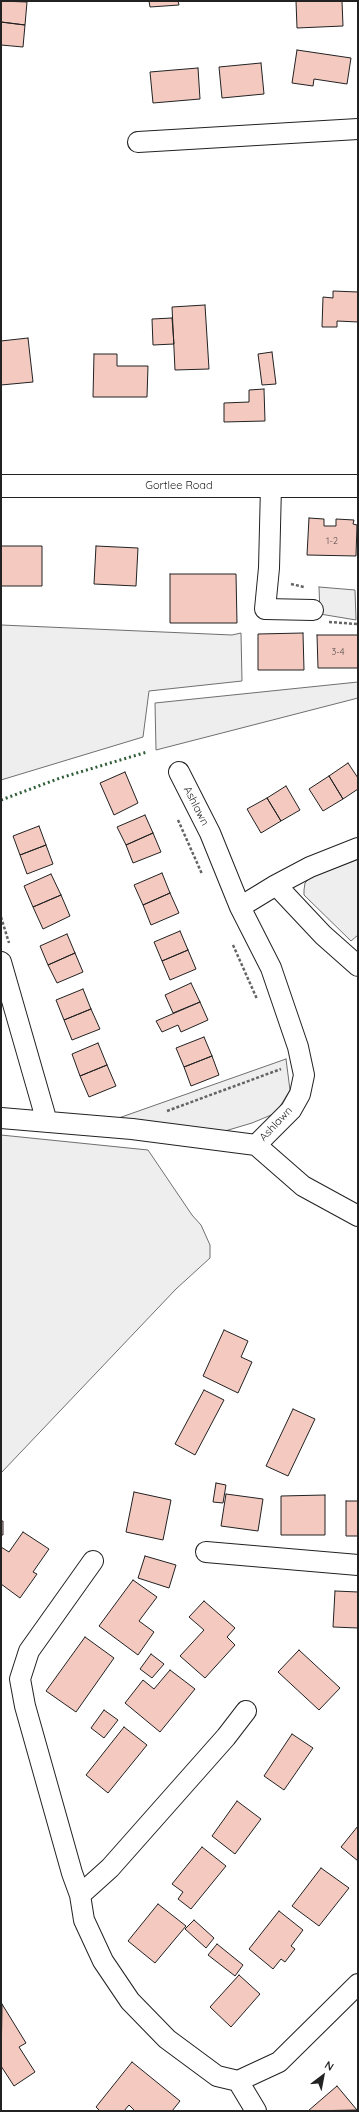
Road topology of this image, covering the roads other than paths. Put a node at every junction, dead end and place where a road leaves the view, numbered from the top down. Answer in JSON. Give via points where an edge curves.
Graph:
{"nodes":[{"id":1,"x":358,"y":129,"type":"edge"},
{"id":2,"x":138,"y":142,"type":"dead end"},
{"id":3,"x":1,"y":486,"type":"edge"},
{"id":4,"x":271,"y":486,"type":"junction"},
{"id":5,"x":358,"y":486,"type":"edge"},
{"id":6,"x":313,"y":610,"type":"road end"},
{"id":7,"x":179,"y":772,"type":"dead end"},
{"id":8,"x":358,"y":848,"type":"edge"},
{"id":9,"x":276,"y":885,"type":"junction"},
{"id":10,"x":240,"y":907,"type":"junction"},
{"id":11,"x":5,"y":955,"type":"edge"},
{"id":12,"x":358,"y":966,"type":"edge"},
{"id":13,"x":1,"y":1118,"type":"edge"},
{"id":14,"x":47,"y":1122,"type":"junction"},
{"id":15,"x":256,"y":1145,"type":"junction"},
{"id":16,"x":358,"y":1216,"type":"edge"},
{"id":17,"x":206,"y":1552,"type":"dead end"},
{"id":18,"x":93,"y":1561,"type":"dead end"},
{"id":19,"x":358,"y":1565,"type":"edge"},
{"id":20,"x":246,"y":1711,"type":"dead end"},
{"id":21,"x":80,"y":1895,"type":"junction"},
{"id":22,"x":358,"y":1984,"type":"edge"},
{"id":23,"x":238,"y":2081,"type":"junction"},
{"id":24,"x":256,"y":2111,"type":"edge"}],
"edges":[{"from":1,"to":2,"type":"street"},
{"from":3,"to":4,"type":"street","name":"Gortlee Road"},
{"from":4,"to":5,"type":"street","name":"Gortlee Road"},
{"from":4,"to":6,"type":"street","via":[[265,609]]},
{"from":7,"to":10,"type":"street","name":"Ashlawn","via":[[210,833]]},
{"from":8,"to":9,"type":"street","via":[[310,867]]},
{"from":9,"to":10,"type":"street"},
{"from":9,"to":12,"type":"street"},
{"from":10,"to":15,"type":"street","name":"Ashlawn","via":[[271,968],[298,1047],[304,1075],[300,1094],[291,1110]]},
{"from":11,"to":14,"type":"street"},
{"from":13,"to":14,"type":"street","name":"Ashlawn"},
{"from":14,"to":15,"type":"street","name":"Ashlawn","via":[[132,1129]]},
{"from":15,"to":16,"type":"street","via":[[303,1186]]},
{"from":17,"to":19,"type":"street"},
{"from":18,"to":21,"type":"street","via":[[30,1651],[20,1679],[25,1706]]},
{"from":20,"to":21,"type":"street","via":[[110,1868]]},
{"from":21,"to":23,"type":"street","via":[[84,1920],[102,1961],[130,2001],[167,2039],[217,2076]]},
{"from":22,"to":23,"type":"street","via":[[279,2062]]},
{"from":23,"to":24,"type":"street"}]}
